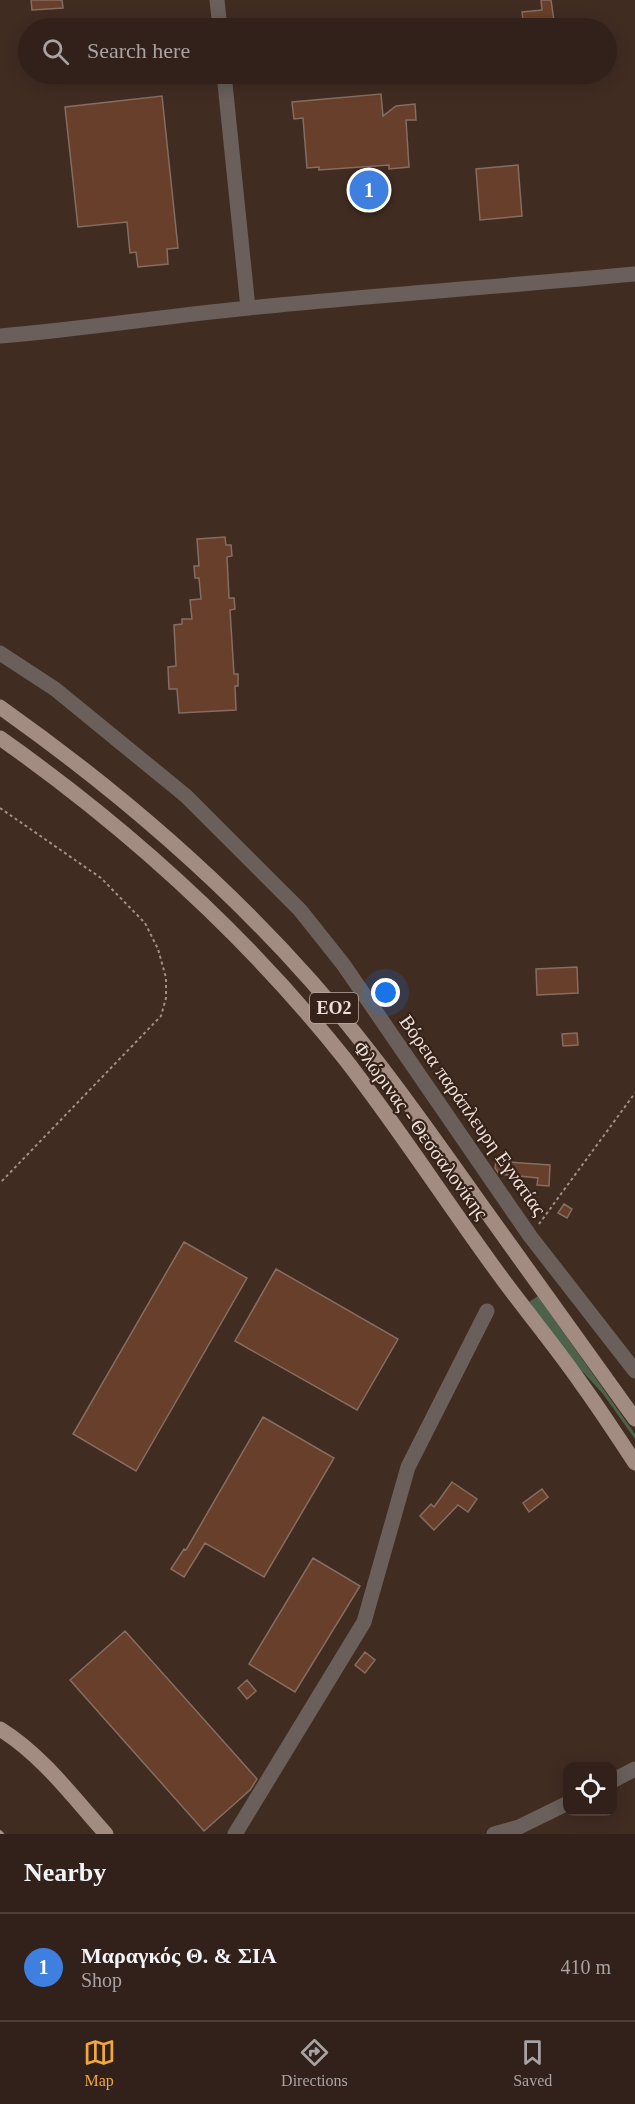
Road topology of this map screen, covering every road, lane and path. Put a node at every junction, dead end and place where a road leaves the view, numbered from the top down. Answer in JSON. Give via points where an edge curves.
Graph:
{"nodes":[{"id":1,"x":217,"y":0,"type":"edge"},
{"id":2,"x":219,"y":18,"type":"edge"},
{"id":3,"x":225,"y":84,"type":"edge"},
{"id":4,"x":635,"y":274,"type":"edge"},
{"id":5,"x":248,"y":308,"type":"junction"},
{"id":6,"x":0,"y":336,"type":"edge"},
{"id":7,"x":0,"y":653,"type":"edge"},
{"id":8,"x":0,"y":707,"type":"edge"},
{"id":9,"x":0,"y":738,"type":"edge"},
{"id":10,"x":0,"y":808,"type":"edge"},
{"id":11,"x":635,"y":1093,"type":"edge"},
{"id":12,"x":0,"y":1183,"type":"edge"},
{"id":13,"x":530,"y":1236,"type":"junction"},
{"id":14,"x":487,"y":1311,"type":"dead end"},
{"id":15,"x":635,"y":1371,"type":"edge"},
{"id":16,"x":635,"y":1419,"type":"edge"},
{"id":17,"x":635,"y":1463,"type":"edge"},
{"id":18,"x":0,"y":1729,"type":"edge"},
{"id":19,"x":635,"y":1769,"type":"edge"},
{"id":20,"x":617,"y":1778,"type":"edge"},
{"id":21,"x":563,"y":1805,"type":"edge"},
{"id":22,"x":106,"y":1834,"type":"edge"},
{"id":23,"x":235,"y":1834,"type":"edge"},
{"id":24,"x":494,"y":1834,"type":"edge"}],
"edges":[{"from":1,"to":2,"type":"street"},
{"from":3,"to":5,"type":"street"},
{"from":4,"to":5,"type":"street"},
{"from":5,"to":6,"type":"street"},
{"from":7,"to":13,"type":"street","name":"Βόρεια παράπλευρη Εγνατίας","via":[[55,689],[186,796],[300,910],[343,964]]},
{"from":8,"to":16,"type":"main road","name":"Φλώρινας - Θεσσαλονίκης","number":"ΕΟ2","via":[[68,756],[178,846],[311,981],[414,1111]]},
{"from":9,"to":17,"type":"main road","name":"Φλώρινας - Θεσσαλονίκης","number":"ΕΟ2","via":[[117,826],[178,880],[292,996],[393,1124],[584,1386]]},
{"from":10,"to":12,"type":"path","via":[[101,878],[116,893],[145,923],[166,978],[161,1016]]},
{"from":11,"to":13,"type":"path"},
{"from":13,"to":15,"type":"street","name":"Βόρεια παράπλευρη Εγνατίας"},
{"from":14,"to":23,"type":"street","via":[[408,1467],[364,1622]]},
{"from":18,"to":22,"type":"main road","via":[[41,1762]]},
{"from":19,"to":20,"type":"street"},
{"from":21,"to":24,"type":"street","via":[[519,1827]]}]}
